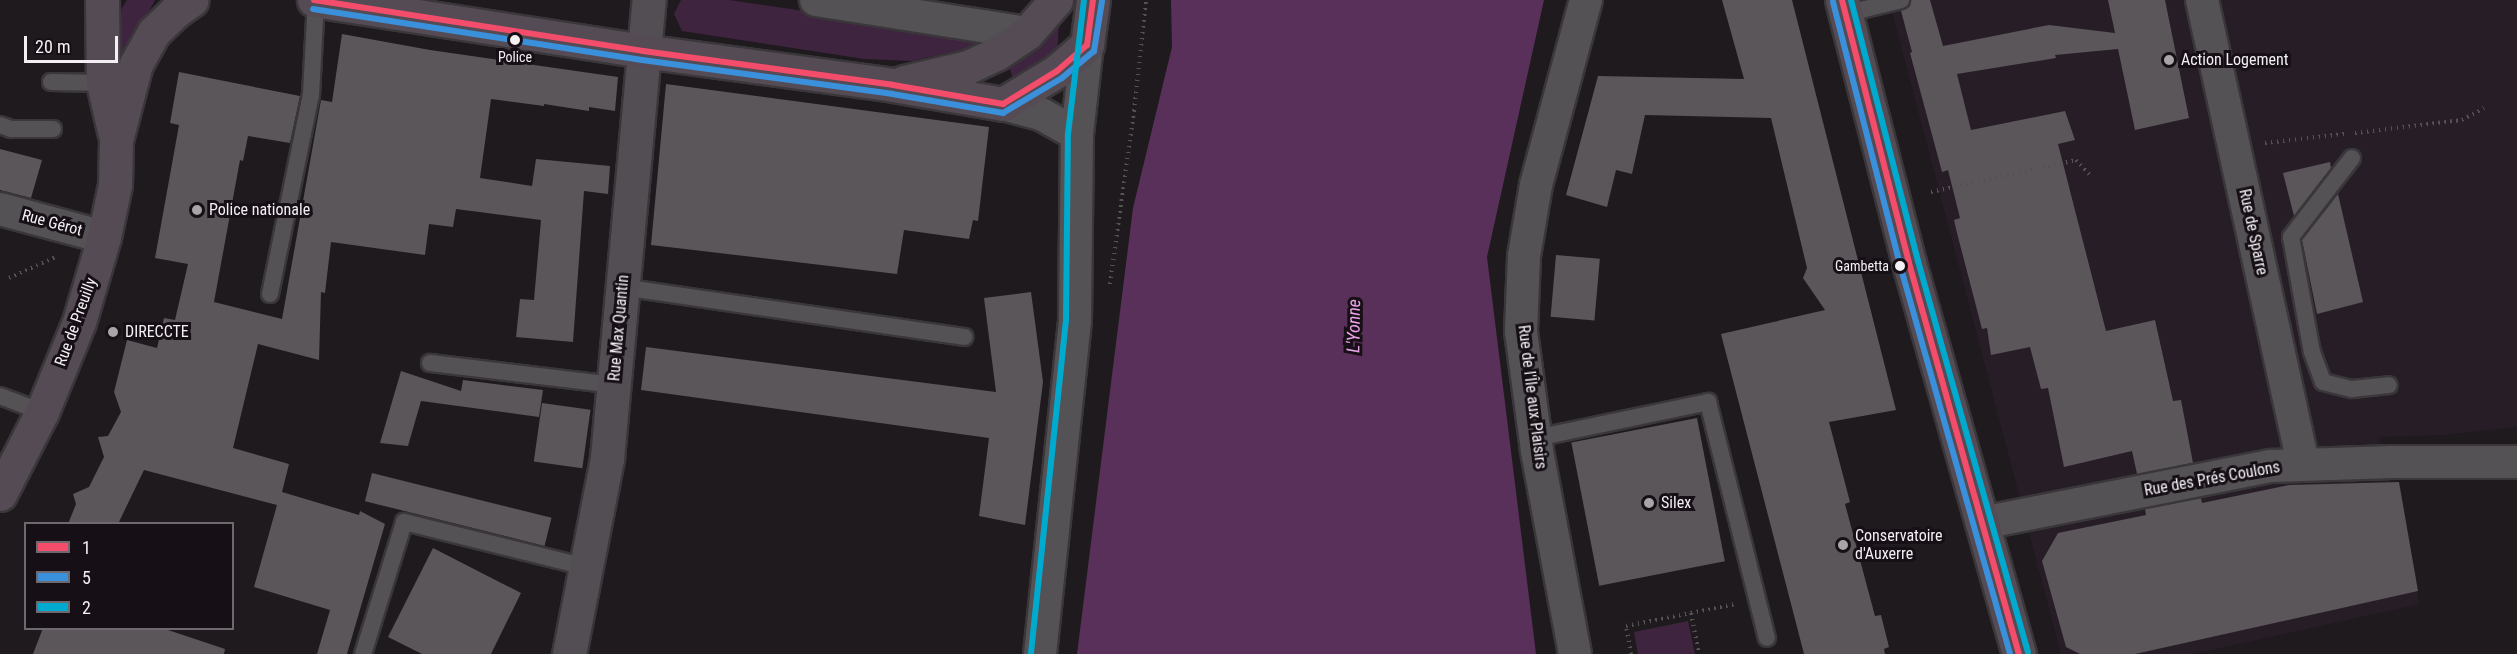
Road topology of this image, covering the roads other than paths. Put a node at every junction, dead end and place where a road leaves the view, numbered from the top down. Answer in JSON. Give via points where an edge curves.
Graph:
{"nodes":[{"id":1,"x":102,"y":0,"type":"edge"},
{"id":2,"x":192,"y":0,"type":"edge"},
{"id":3,"x":315,"y":0,"type":"edge"},
{"id":4,"x":649,"y":0,"type":"edge"},
{"id":5,"x":816,"y":0,"type":"edge"},
{"id":6,"x":1032,"y":0,"type":"edge"},
{"id":7,"x":1056,"y":0,"type":"edge"},
{"id":8,"x":1093,"y":0,"type":"edge"},
{"id":9,"x":1586,"y":0,"type":"edge"},
{"id":10,"x":1901,"y":0,"type":"edge"},
{"id":11,"x":2202,"y":0,"type":"edge"},
{"id":12,"x":1844,"y":7,"type":"edge"},
{"id":13,"x":1027,"y":33,"type":"junction"},
{"id":14,"x":1087,"y":45,"type":"junction"},
{"id":15,"x":643,"y":51,"type":"junction"},
{"id":16,"x":51,"y":82,"type":"dead end"},
{"id":17,"x":117,"y":82,"type":"junction"},
{"id":18,"x":893,"y":85,"type":"junction"},
{"id":19,"x":1003,"y":104,"type":"junction"},
{"id":20,"x":0,"y":125,"type":"edge"},
{"id":21,"x":53,"y":129,"type":"dead end"},
{"id":22,"x":1077,"y":134,"type":"junction"},
{"id":23,"x":2352,"y":158,"type":"dead end"},
{"id":24,"x":0,"y":208,"type":"edge"},
{"id":25,"x":104,"y":237,"type":"junction"},
{"id":26,"x":622,"y":287,"type":"junction"},
{"id":27,"x":270,"y":294,"type":"dead end"},
{"id":28,"x":964,"y":337,"type":"dead end"},
{"id":29,"x":430,"y":363,"type":"dead end"},
{"id":30,"x":614,"y":385,"type":"junction"},
{"id":31,"x":2389,"y":385,"type":"dead end"},
{"id":32,"x":0,"y":396,"type":"edge"},
{"id":33,"x":42,"y":412,"type":"junction"},
{"id":34,"x":1537,"y":444,"type":"junction"},
{"id":35,"x":2303,"y":464,"type":"junction"},
{"id":36,"x":2515,"y":467,"type":"edge"},
{"id":37,"x":0,"y":494,"type":"edge"},
{"id":38,"x":1982,"y":523,"type":"junction"},
{"id":39,"x":586,"y":567,"type":"junction"},
{"id":40,"x":1767,"y":638,"type":"dead end"},
{"id":41,"x":363,"y":654,"type":"edge"},
{"id":42,"x":569,"y":654,"type":"edge"},
{"id":43,"x":1040,"y":654,"type":"edge"},
{"id":44,"x":1575,"y":654,"type":"edge"},
{"id":45,"x":2019,"y":654,"type":"edge"}],
"edges":[{"from":1,"to":17,"type":"main road","name":"Rue de Preuilly"},
{"from":2,"to":17,"type":"main road","name":"Rue de Preuilly","via":[[154,32],[136,64]]},
{"from":3,"to":15,"type":"main road"},
{"from":3,"to":27,"type":"lane","via":[[311,95]]},
{"from":4,"to":15,"type":"street","name":"Rue Max Quantin"},
{"from":5,"to":13,"type":"street"},
{"from":6,"to":13,"type":"lane"},
{"from":7,"to":13,"type":"main road"},
{"from":8,"to":14,"type":"main road"},
{"from":9,"to":34,"type":"street","name":"Rue de l'Île aux Plaisirs","via":[[1536,185],[1524,256],[1521,331]]},
{"from":10,"to":12,"type":"lane"},
{"from":11,"to":35,"type":"street","name":"Rue de Sparre"},
{"from":12,"to":38,"type":"main road","via":[[1909,263]]},
{"from":13,"to":18,"type":"main road","via":[[968,67]]},
{"from":14,"to":19,"type":"main road","via":[[1057,71]]},
{"from":14,"to":22,"type":"street"},
{"from":15,"to":18,"type":"main road"},
{"from":15,"to":26,"type":"street","name":"Rue Max Quantin"},
{"from":16,"to":17,"type":"lane"},
{"from":17,"to":25,"type":"main road","name":"Rue de Preuilly","via":[[115,185]]},
{"from":18,"to":19,"type":"main road"},
{"from":19,"to":22,"type":"street","via":[[1041,114]]},
{"from":20,"to":21,"type":"lane","via":[[11,129]]},
{"from":22,"to":43,"type":"street","via":[[1075,321]]},
{"from":23,"to":31,"type":"lane","via":[[2291,237],[2312,352],[2323,382],[2352,389]]},
{"from":24,"to":25,"type":"street","name":"Rue Gérot"},
{"from":25,"to":33,"type":"main road","name":"Rue de Preuilly","via":[[79,322]]},
{"from":26,"to":28,"type":"lane"},
{"from":26,"to":30,"type":"street","name":"Rue Max Quantin"},
{"from":29,"to":30,"type":"lane"},
{"from":30,"to":39,"type":"street","name":"Rue Max Quantin","via":[[608,458]]},
{"from":32,"to":33,"type":"lane"},
{"from":33,"to":37,"type":"main road","name":"Rue de Preuilly"},
{"from":34,"to":40,"type":"lane","via":[[1708,402]]},
{"from":34,"to":44,"type":"street","name":"Rue de l'Île aux Plaisirs"},
{"from":35,"to":36,"type":"street","name":"Rue des Prés Coulons","via":[[2438,471]]},
{"from":35,"to":38,"type":"street","name":"Rue des Prés Coulons","via":[[2271,466]]},
{"from":38,"to":45,"type":"main road"},
{"from":39,"to":41,"type":"lane","via":[[404,522]]},
{"from":39,"to":42,"type":"street","name":"Rue Max Quantin"}]}
